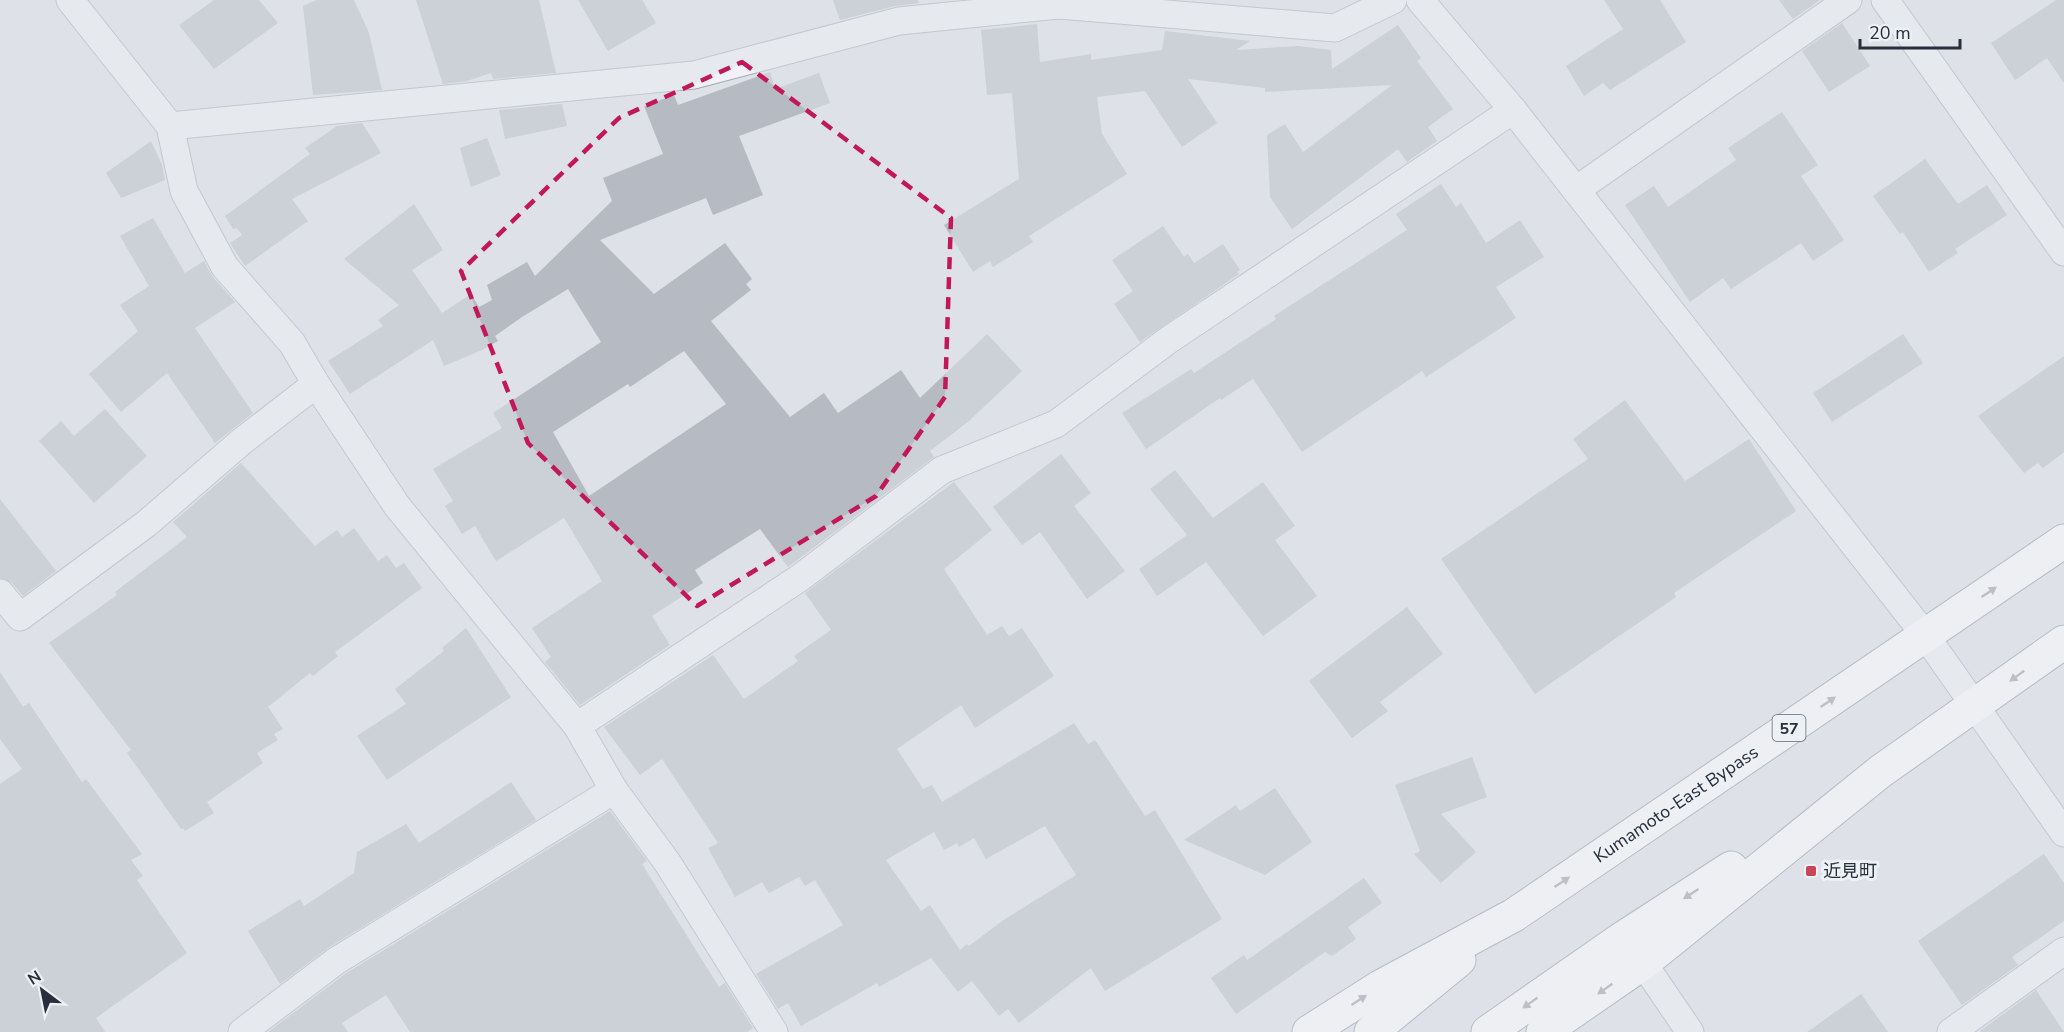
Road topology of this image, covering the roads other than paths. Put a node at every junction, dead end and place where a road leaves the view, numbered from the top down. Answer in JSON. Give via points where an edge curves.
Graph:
{"nodes":[{"id":1,"x":70,"y":0,"type":"edge"},
{"id":2,"x":1393,"y":0,"type":"edge"},
{"id":3,"x":1420,"y":0,"type":"edge"},
{"id":4,"x":1848,"y":0,"type":"edge"},
{"id":5,"x":1885,"y":0,"type":"edge"},
{"id":6,"x":987,"y":6,"type":"edge"},
{"id":7,"x":1514,"y":110,"type":"junction"},
{"id":8,"x":170,"y":126,"type":"junction"},
{"id":9,"x":1576,"y":190,"type":"junction"},
{"id":10,"x":2064,"y":252,"type":"edge"},
{"id":11,"x":316,"y":384,"type":"junction"},
{"id":12,"x":2064,"y":541,"type":"edge"},
{"id":13,"x":0,"y":593,"type":"edge"},
{"id":14,"x":1926,"y":635,"type":"junction"},
{"id":15,"x":2064,"y":642,"type":"edge"},
{"id":16,"x":1974,"y":706,"type":"junction"},
{"id":17,"x":577,"y":726,"type":"junction"},
{"id":18,"x":1881,"y":771,"type":"junction"},
{"id":19,"x":614,"y":790,"type":"junction"},
{"id":20,"x":2064,"y":833,"type":"edge"},
{"id":21,"x":1514,"y":915,"type":"junction"},
{"id":22,"x":2064,"y":951,"type":"edge"},
{"id":23,"x":1643,"y":963,"type":"junction"},
{"id":24,"x":242,"y":1032,"type":"edge"},
{"id":25,"x":774,"y":1032,"type":"edge"},
{"id":26,"x":1310,"y":1032,"type":"edge"},
{"id":27,"x":1371,"y":1032,"type":"edge"},
{"id":28,"x":1488,"y":1032,"type":"edge"},
{"id":29,"x":1543,"y":1032,"type":"edge"},
{"id":30,"x":1690,"y":1032,"type":"edge"},
{"id":31,"x":1951,"y":1032,"type":"edge"}],
"edges":[{"from":1,"to":8,"type":"street"},
{"from":2,"to":6,"type":"street","via":[[1335,28],[1059,5]]},
{"from":3,"to":7,"type":"street"},
{"from":4,"to":9,"type":"street"},
{"from":5,"to":10,"type":"street"},
{"from":6,"to":8,"type":"street","via":[[898,21],[693,75]]},
{"from":7,"to":9,"type":"street"},
{"from":7,"to":17,"type":"street","via":[[1170,339],[1056,424],[942,470],[801,577]]},
{"from":8,"to":11,"type":"street","via":[[184,191],[225,267],[292,343]]},
{"from":9,"to":14,"type":"street"},
{"from":11,"to":13,"type":"street","via":[[146,524],[20,617]]},
{"from":11,"to":17,"type":"street","via":[[397,506]]},
{"from":14,"to":12,"type":"highway","name":"Kumamoto-East Bypass","number":"57","one_way":true},
{"from":14,"to":16,"type":"street"},
{"from":21,"to":14,"type":"highway","name":"Kumamoto-East Bypass","number":"57","one_way":true},
{"from":15,"to":16,"type":"highway","one_way":true},
{"from":16,"to":18,"type":"highway"},
{"from":16,"to":20,"type":"street"},
{"from":17,"to":19,"type":"street"},
{"from":18,"to":23,"type":"highway"},
{"from":18,"to":28,"type":"highway","one_way":true,"via":[[1620,940]]},
{"from":19,"to":24,"type":"street","via":[[336,961]]},
{"from":19,"to":25,"type":"street","via":[[666,862]]},
{"from":26,"to":21,"type":"highway","name":"Kumamoto-East Bypass","number":"57","one_way":true,"via":[[1380,987]]},
{"from":21,"to":27,"type":"highway"},
{"from":22,"to":31,"type":"street"},
{"from":23,"to":29,"type":"highway","one_way":true},
{"from":23,"to":30,"type":"street"}]}
